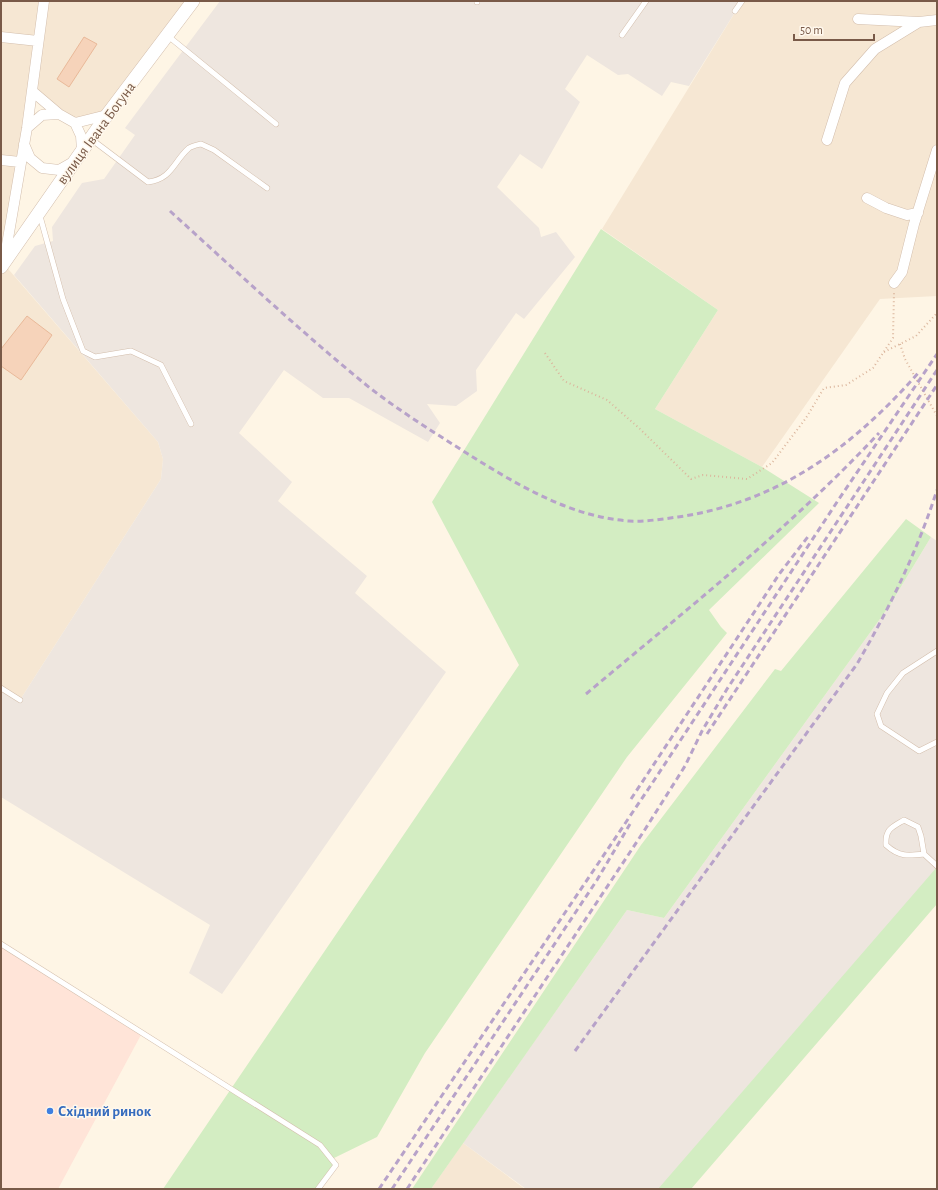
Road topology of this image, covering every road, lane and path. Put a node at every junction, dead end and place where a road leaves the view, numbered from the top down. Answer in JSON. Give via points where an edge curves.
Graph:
{"nodes":[{"id":1,"x":44,"y":1,"type":"edge"},
{"id":2,"x":193,"y":1,"type":"edge"},
{"id":3,"x":646,"y":1,"type":"edge"},
{"id":4,"x":742,"y":1,"type":"edge"},
{"id":5,"x":735,"y":11,"type":"dead end"},
{"id":6,"x":858,"y":19,"type":"dead end"},
{"id":7,"x":937,"y":20,"type":"edge"},
{"id":8,"x":919,"y":22,"type":"junction"},
{"id":9,"x":622,"y":35,"type":"dead end"},
{"id":10,"x":167,"y":36,"type":"junction"},
{"id":11,"x":1,"y":37,"type":"edge"},
{"id":12,"x":38,"y":41,"type":"junction"},
{"id":13,"x":32,"y":91,"type":"junction"},
{"id":14,"x":59,"y":114,"type":"junction"},
{"id":15,"x":107,"y":115,"type":"junction"},
{"id":16,"x":75,"y":123,"type":"junction"},
{"id":17,"x":276,"y":124,"type":"dead end"},
{"id":18,"x":27,"y":128,"type":"junction"},
{"id":19,"x":90,"y":139,"type":"junction"},
{"id":20,"x":827,"y":140,"type":"dead end"},
{"id":21,"x":24,"y":144,"type":"junction"},
{"id":22,"x":937,"y":150,"type":"edge"},
{"id":23,"x":78,"y":156,"type":"junction"},
{"id":24,"x":1,"y":160,"type":"edge"},
{"id":25,"x":20,"y":162,"type":"junction"},
{"id":26,"x":267,"y":188,"type":"dead end"},
{"id":27,"x":867,"y":198,"type":"dead end"},
{"id":28,"x":39,"y":213,"type":"junction"},
{"id":29,"x":918,"y":213,"type":"junction"},
{"id":30,"x":2,"y":265,"type":"edge"},
{"id":31,"x":894,"y":283,"type":"joint"},
{"id":32,"x":937,"y":313,"type":"edge"},
{"id":33,"x":900,"y":344,"type":"junction"},
{"id":34,"x":545,"y":353,"type":"dead end"},
{"id":35,"x":883,"y":353,"type":"junction"},
{"id":36,"x":937,"y":416,"type":"edge"},
{"id":37,"x":191,"y":424,"type":"dead end"},
{"id":38,"x":937,"y":651,"type":"edge"},
{"id":39,"x":1,"y":688,"type":"edge"},
{"id":40,"x":20,"y":700,"type":"dead end"},
{"id":41,"x":937,"y":742,"type":"edge"},
{"id":42,"x":924,"y":854,"type":"junction"},
{"id":43,"x":937,"y":866,"type":"edge"},
{"id":44,"x":1,"y":944,"type":"edge"},
{"id":45,"x":318,"y":1189,"type":"edge"}],
"edges":[{"from":1,"to":12,"type":"street"},
{"from":2,"to":10,"type":"street","name":"вулиця Івана Богуна"},
{"from":3,"to":9,"type":"lane"},
{"from":4,"to":5,"type":"lane"},
{"from":6,"to":8,"type":"street"},
{"from":7,"to":8,"type":"street"},
{"from":8,"to":20,"type":"street","via":[[875,48],[845,83]]},
{"from":10,"to":15,"type":"street","name":"вулиця Івана Богуна"},
{"from":10,"to":17,"type":"lane"},
{"from":11,"to":12,"type":"street"},
{"from":12,"to":13,"type":"street"},
{"from":13,"to":14,"type":"street"},
{"from":13,"to":18,"type":"street"},
{"from":14,"to":16,"type":"street"},
{"from":14,"to":18,"type":"street","via":[[42,115]]},
{"from":15,"to":16,"type":"street"},
{"from":15,"to":19,"type":"street","name":"вулиця Івана Богуна"},
{"from":16,"to":23,"type":"street","via":[[81,136]]},
{"from":18,"to":21,"type":"street"},
{"from":19,"to":23,"type":"street","name":"вулиця Івана Богуна"},
{"from":19,"to":26,"type":"lane","via":[[148,182],[157,181],[168,175],[190,147],[201,144],[214,150]]},
{"from":21,"to":23,"type":"street","via":[[30,158],[42,168],[59,170]]},
{"from":21,"to":25,"type":"street"},
{"from":22,"to":29,"type":"street"},
{"from":23,"to":28,"type":"street","name":"вулиця Івана Богуна"},
{"from":24,"to":25,"type":"street"},
{"from":25,"to":30,"type":"street"},
{"from":27,"to":29,"type":"street","via":[[907,215]]},
{"from":28,"to":30,"type":"street","name":"вулиця Івана Богуна"},
{"from":28,"to":37,"type":"lane","via":[[63,299],[83,351],[95,357],[131,351],[162,364]]},
{"from":29,"to":31,"type":"street","via":[[902,272]]},
{"from":31,"to":35,"type":"path","via":[[893,338]]},
{"from":32,"to":33,"type":"path","via":[[916,336]]},
{"from":33,"to":35,"type":"path"},
{"from":33,"to":36,"type":"path","via":[[905,360]]},
{"from":34,"to":35,"type":"path","via":[[564,381],[607,400],[691,479],[703,475],[748,479],[772,463],[806,418],[824,388],[846,384],[873,368]]},
{"from":38,"to":41,"type":"lane","via":[[903,673],[887,693],[877,714],[881,726],[919,751]]},
{"from":39,"to":40,"type":"lane"},
{"from":42,"to":42,"type":"lane","via":[[900,855],[886,845],[885,836],[890,828],[904,820],[918,827]]},
{"from":42,"to":43,"type":"lane"},
{"from":44,"to":45,"type":"lane","via":[[320,1145],[336,1165]]}]}
